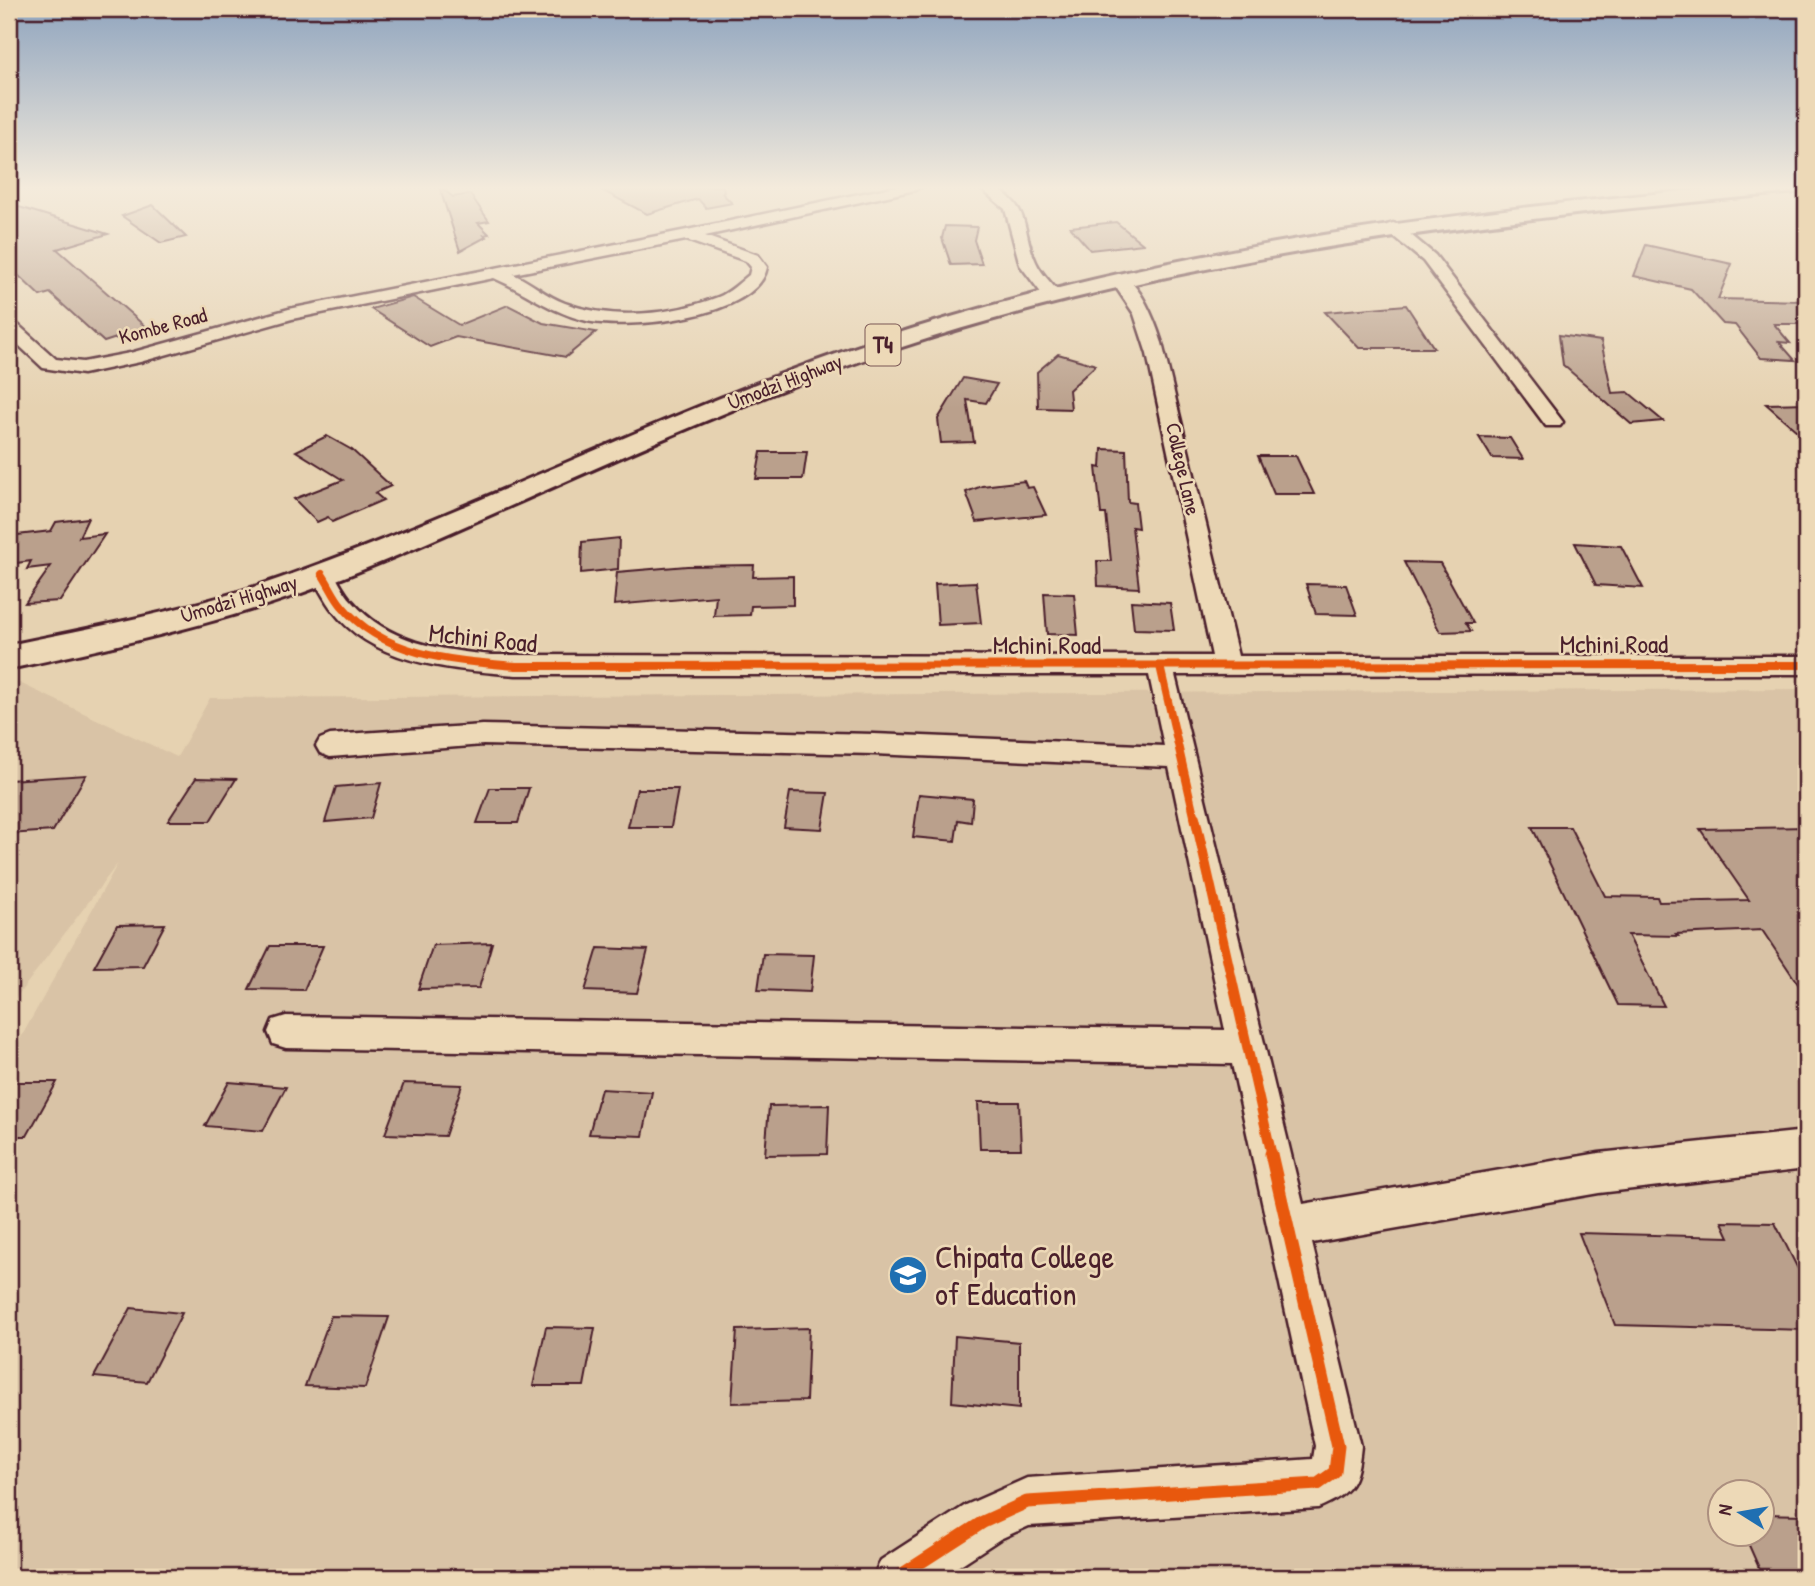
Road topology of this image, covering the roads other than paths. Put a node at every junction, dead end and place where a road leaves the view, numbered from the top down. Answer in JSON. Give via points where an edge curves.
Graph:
{"nodes":[{"id":1,"x":560,"y":260,"type":"edge"},
{"id":2,"x":754,"y":260,"type":"edge"},
{"id":3,"x":1026,"y":260,"type":"edge"},
{"id":4,"x":1204,"y":260,"type":"edge"},
{"id":5,"x":1431,"y":260,"type":"edge"},
{"id":6,"x":496,"y":273,"type":"junction"},
{"id":7,"x":1119,"y":280,"type":"junction"},
{"id":8,"x":1051,"y":294,"type":"junction"},
{"id":9,"x":9,"y":326,"type":"edge"},
{"id":10,"x":1553,"y":422,"type":"dead end"},
{"id":11,"x":322,"y":574,"type":"junction"},
{"id":12,"x":9,"y":657,"type":"edge"},
{"id":13,"x":1806,"y":665,"type":"edge"},
{"id":14,"x":1160,"y":666,"type":"junction"},
{"id":15,"x":1227,"y":666,"type":"junction"},
{"id":16,"x":330,"y":746,"type":"dead end"},
{"id":17,"x":1180,"y":757,"type":"junction"},
{"id":18,"x":286,"y":1032,"type":"dead end"},
{"id":19,"x":1247,"y":1047,"type":"junction"},
{"id":20,"x":1806,"y":1150,"type":"edge"},
{"id":21,"x":1288,"y":1227,"type":"junction"},
{"id":22,"x":898,"y":1577,"type":"edge"}],
"edges":[{"from":1,"to":6,"type":"street","name":"Kombe Road"},
{"from":2,"to":6,"type":"street","via":[[759,267],[757,276],[727,300],[664,316],[624,320],[556,306]]},
{"from":3,"to":8,"type":"street","via":[[1033,276]]},
{"from":4,"to":7,"type":"highway","name":"Umodzi Highway","number":"T4"},
{"from":5,"to":10,"type":"street"},
{"from":6,"to":9,"type":"street","name":"Kombe Road","via":[[289,314],[83,368],[50,364]]},
{"from":7,"to":8,"type":"highway","name":"Umodzi Highway","number":"T4"},
{"from":7,"to":15,"type":"street","name":"College Lane","via":[[1144,314],[1156,354]]},
{"from":8,"to":11,"type":"highway","name":"Umodzi Highway","number":"T4","via":[[885,345],[726,403]]},
{"from":11,"to":12,"type":"highway","name":"Umodzi Highway","number":"T4","via":[[236,603]]},
{"from":11,"to":14,"type":"street","name":"Mchini Road","via":[[343,607],[371,633],[396,647],[438,659],[529,666]]},
{"from":13,"to":15,"type":"street","name":"Mchini Road"},
{"from":14,"to":15,"type":"street","name":"Mchini Road"},
{"from":14,"to":17,"type":"street"},
{"from":16,"to":17,"type":"street","via":[[483,735]]},
{"from":17,"to":19,"type":"street"},
{"from":18,"to":19,"type":"street"},
{"from":19,"to":21,"type":"street"},
{"from":20,"to":21,"type":"street","via":[[1599,1173]]},
{"from":21,"to":22,"type":"street","via":[[1338,1446],[1335,1472],[1318,1484],[1027,1502],[983,1522]]}]}
